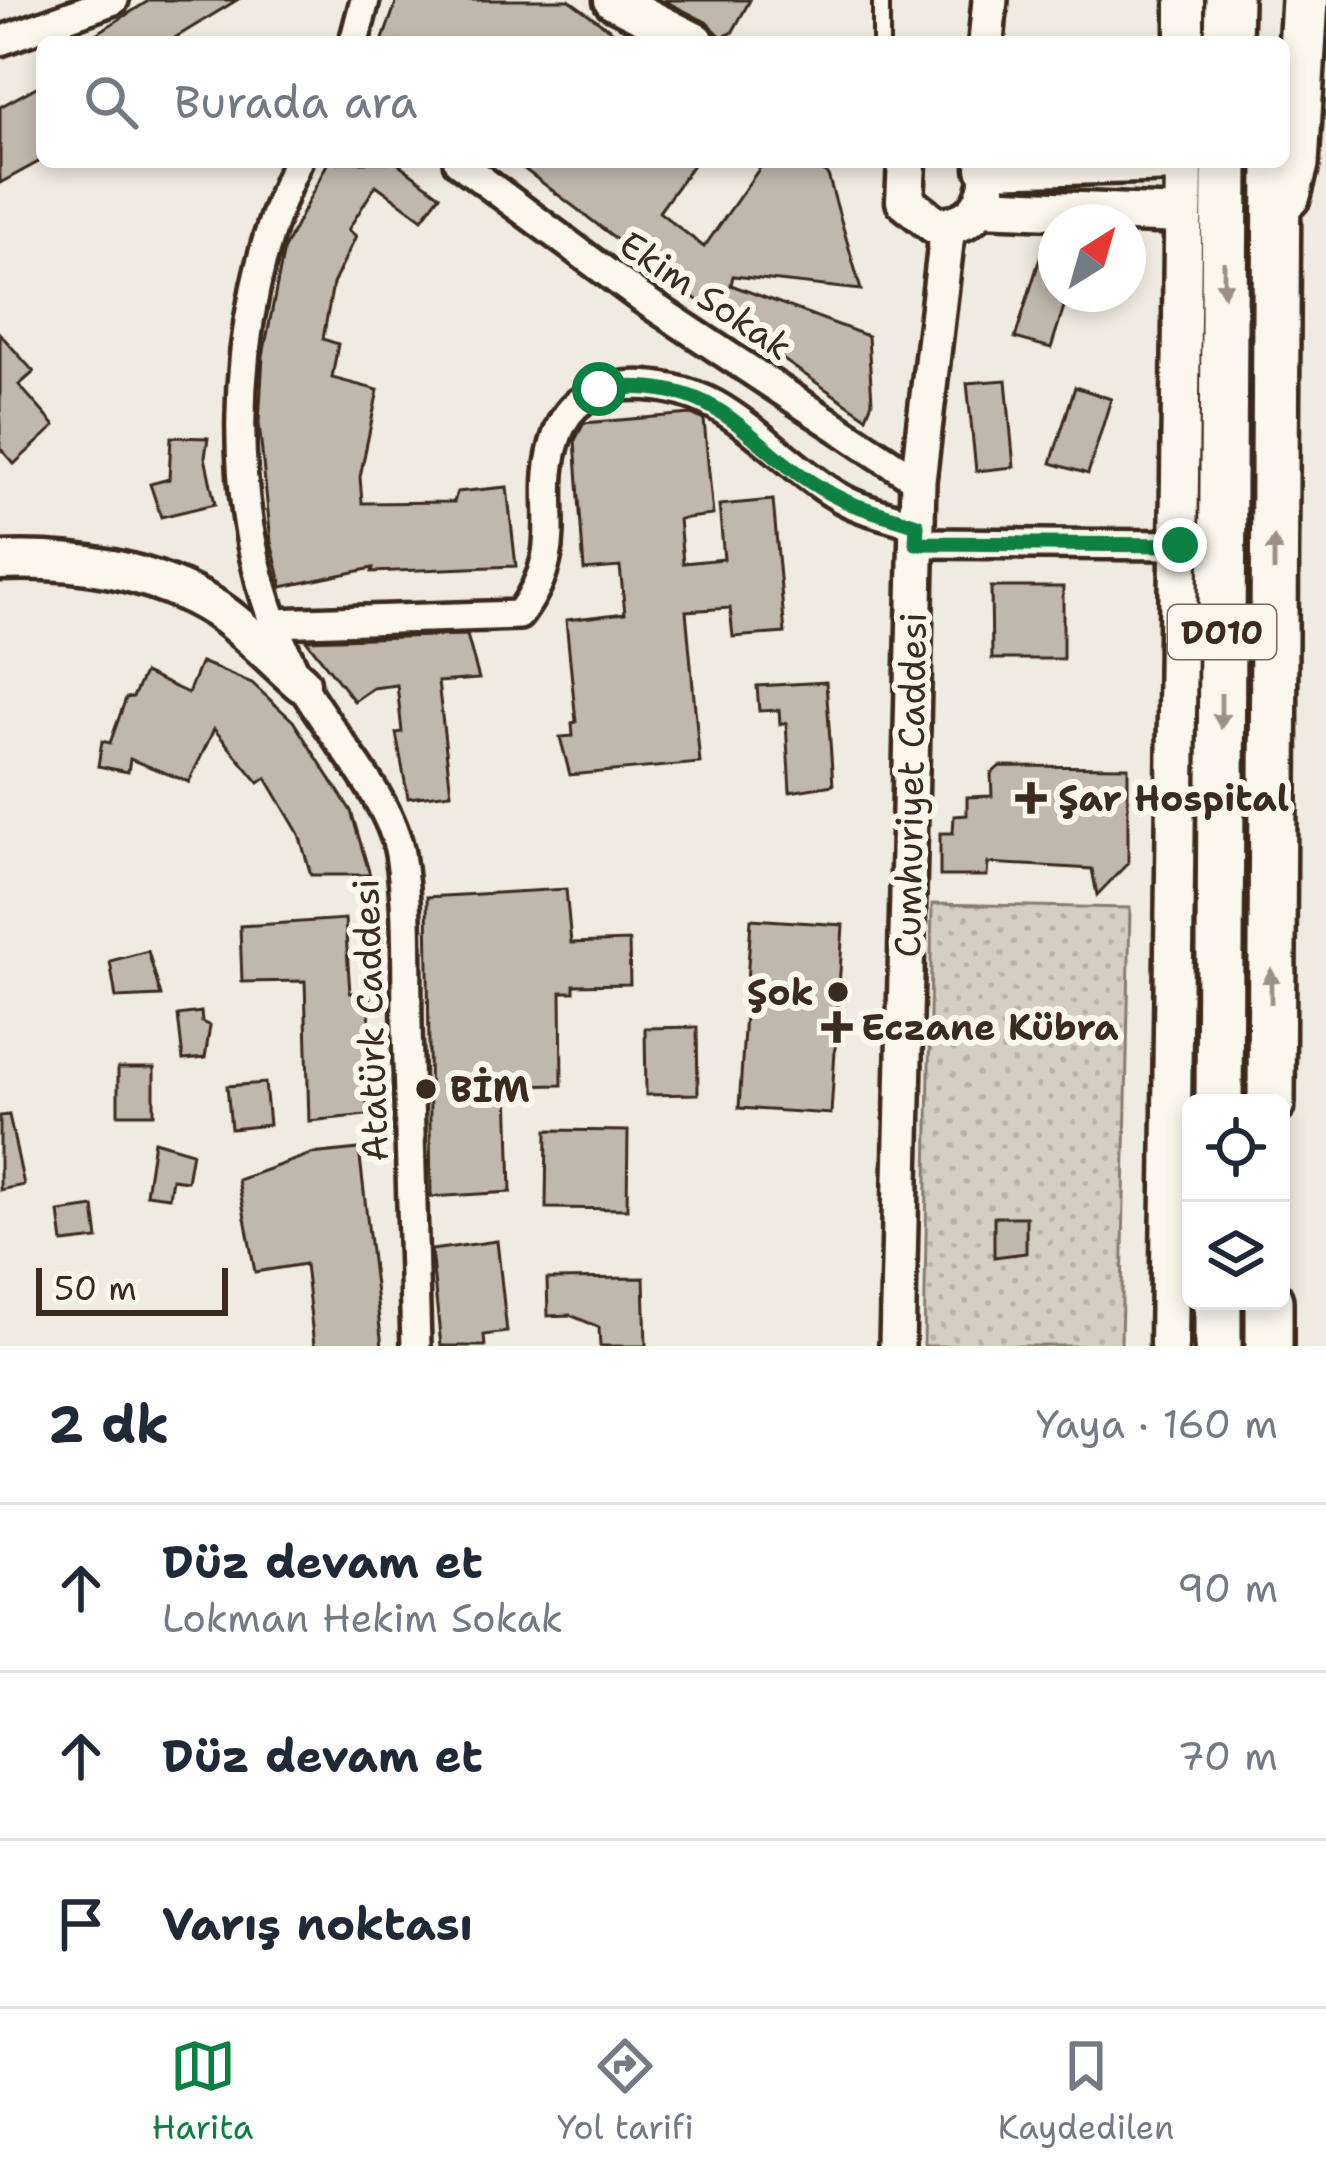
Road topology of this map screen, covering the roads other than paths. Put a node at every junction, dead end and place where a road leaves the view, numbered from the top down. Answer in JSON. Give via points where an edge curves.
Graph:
{"nodes":[{"id":1,"x":114,"y":0,"type":"edge"},
{"id":2,"x":365,"y":0,"type":"edge"},
{"id":3,"x":614,"y":0,"type":"edge"},
{"id":4,"x":881,"y":0,"type":"edge"},
{"id":5,"x":990,"y":0,"type":"edge"},
{"id":6,"x":1185,"y":0,"type":"edge"},
{"id":7,"x":1229,"y":0,"type":"edge"},
{"id":8,"x":1281,"y":0,"type":"edge"},
{"id":9,"x":1305,"y":0,"type":"edge"},
{"id":10,"x":356,"y":36,"type":"edge"},
{"id":11,"x":684,"y":36,"type":"edge"},
{"id":12,"x":881,"y":36,"type":"edge"},
{"id":13,"x":987,"y":36,"type":"edge"},
{"id":14,"x":1185,"y":36,"type":"edge"},
{"id":15,"x":1228,"y":36,"type":"edge"},
{"id":16,"x":1279,"y":36,"type":"edge"},
{"id":17,"x":0,"y":41,"type":"edge"},
{"id":18,"x":294,"y":168,"type":"edge"},
{"id":19,"x":466,"y":168,"type":"edge"},
{"id":20,"x":899,"y":168,"type":"edge"},
{"id":21,"x":984,"y":168,"type":"edge"},
{"id":22,"x":1184,"y":168,"type":"edge"},
{"id":23,"x":1225,"y":168,"type":"edge"},
{"id":24,"x":1276,"y":168,"type":"edge"},
{"id":25,"x":980,"y":208,"type":"junction"},
{"id":26,"x":1183,"y":215,"type":"junction"},
{"id":27,"x":948,"y":226,"type":"junction"},
{"id":28,"x":1275,"y":239,"type":"junction"},
{"id":29,"x":918,"y":481,"type":"junction"},
{"id":30,"x":916,"y":534,"type":"junction"},
{"id":31,"x":1180,"y":545,"type":"junction"},
{"id":32,"x":0,"y":561,"type":"edge"},
{"id":33,"x":273,"y":623,"type":"junction"},
{"id":34,"x":301,"y":683,"type":"junction"},
{"id":35,"x":1219,"y":1094,"type":"edge"},
{"id":36,"x":1270,"y":1094,"type":"edge"},
{"id":37,"x":1218,"y":1310,"type":"edge"},
{"id":38,"x":1270,"y":1310,"type":"edge"},
{"id":39,"x":1272,"y":1310,"type":"edge"},
{"id":40,"x":416,"y":1346,"type":"edge"},
{"id":41,"x":897,"y":1346,"type":"edge"},
{"id":42,"x":1169,"y":1346,"type":"edge"},
{"id":43,"x":1218,"y":1346,"type":"edge"},
{"id":44,"x":1269,"y":1346,"type":"edge"},
{"id":45,"x":1279,"y":1346,"type":"edge"}],
"edges":[{"from":1,"to":17,"type":"street"},
{"from":2,"to":10,"type":"street"},
{"from":3,"to":11,"type":"main road"},
{"from":4,"to":12,"type":"lane"},
{"from":5,"to":13,"type":"street"},
{"from":6,"to":14,"type":"main road"},
{"from":7,"to":15,"type":"highway"},
{"from":8,"to":16,"type":"highway"},
{"from":9,"to":28,"type":"highway","via":[[1295,164]]},
{"from":18,"to":33,"type":"street","name":"Atatürk Caddesi","via":[[272,215],[246,317],[242,450],[262,601]]},
{"from":19,"to":29,"type":"street","name":"Ekim Sokak","via":[[641,298]]},
{"from":20,"to":27,"type":"main road","via":[[912,212]]},
{"from":21,"to":25,"type":"main road"},
{"from":22,"to":26,"type":"main road"},
{"from":23,"to":35,"type":"highway","number":"D010","one_way":true},
{"from":24,"to":28,"type":"highway","number":"D010"},
{"from":25,"to":26,"type":"main road"},
{"from":25,"to":27,"type":"main road"},
{"from":26,"to":31,"type":"main road"},
{"from":27,"to":29,"type":"street","name":"Cumhuriyet Caddesi"},
{"from":36,"to":28,"type":"highway","number":"D010","one_way":true},
{"from":29,"to":30,"type":"street","name":"Cumhuriyet Caddesi"},
{"from":30,"to":31,"type":"street"},
{"from":30,"to":33,"type":"street","via":[[844,501],[714,404],[650,384],[599,389],[566,409],[555,440],[552,544],[542,584],[519,615]]},
{"from":30,"to":41,"type":"street","name":"Cumhuriyet Caddesi"},
{"from":31,"to":42,"type":"main road"},
{"from":32,"to":34,"type":"main road","via":[[46,559],[134,573],[215,609]]},
{"from":33,"to":34,"type":"street","name":"Atatürk Caddesi"},
{"from":34,"to":40,"type":"street","name":"Atatürk Caddesi","via":[[359,768],[399,849]]},
{"from":37,"to":43,"type":"highway"},
{"from":38,"to":44,"type":"highway"},
{"from":39,"to":45,"type":"main road"}]}
